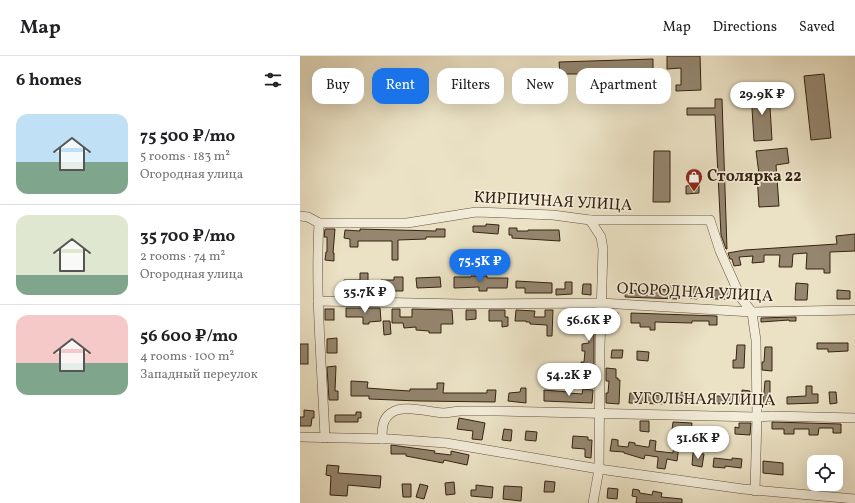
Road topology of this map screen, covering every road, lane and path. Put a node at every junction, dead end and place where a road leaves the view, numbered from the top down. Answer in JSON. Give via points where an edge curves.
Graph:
{"nodes":[{"id":1,"x":300,"y":216,"type":"edge"},
{"id":2,"x":590,"y":220,"type":"junction"},
{"id":3,"x":319,"y":223,"type":"junction"},
{"id":4,"x":318,"y":301,"type":"junction"},
{"id":5,"x":601,"y":303,"type":"junction"},
{"id":6,"x":855,"y":310,"type":"edge"},
{"id":7,"x":752,"y":312,"type":"junction"},
{"id":8,"x":600,"y":413,"type":"junction"},
{"id":9,"x":757,"y":417,"type":"junction"},
{"id":10,"x":855,"y":418,"type":"edge"},
{"id":11,"x":300,"y":437,"type":"edge"},
{"id":12,"x":325,"y":438,"type":"junction"},
{"id":13,"x":382,"y":439,"type":"junction"},
{"id":14,"x":599,"y":469,"type":"junction"},
{"id":15,"x":755,"y":491,"type":"junction"},
{"id":16,"x":855,"y":499,"type":"edge"},
{"id":17,"x":593,"y":503,"type":"edge"}],
"edges":[{"from":1,"to":3,"type":"street","name":"КИРПИЧНАЯ УЛИЦА"},
{"from":2,"to":3,"type":"street","name":"КИРПИЧНАЯ УЛИЦА","via":[[553,215],[482,212],[407,223]]},
{"from":2,"to":5,"type":"street","via":[[598,230],[602,243]]},
{"from":2,"to":7,"type":"street","name":"КИРПИЧНАЯ УЛИЦА","via":[[710,220],[717,245],[741,298]]},
{"from":3,"to":4,"type":"street"},
{"from":4,"to":5,"type":"street","name":"ОГОРОДНАЯ УЛИЦА"},
{"from":4,"to":12,"type":"street"},
{"from":5,"to":7,"type":"street","name":"ОГОРОДНАЯ УЛИЦА"},
{"from":5,"to":8,"type":"street"},
{"from":6,"to":7,"type":"street","name":"ОГОРОДНАЯ УЛИЦА"},
{"from":7,"to":9,"type":"street","via":[[756,340]]},
{"from":8,"to":9,"type":"street","name":"УГОЛЬНАЯ УЛИЦА"},
{"from":8,"to":13,"type":"street","name":"УГОЛЬНАЯ УЛИЦА","via":[[442,413],[397,410],[385,419]]},
{"from":8,"to":14,"type":"street"},
{"from":9,"to":10,"type":"street","name":"УГОЛЬНАЯ УЛИЦА"},
{"from":9,"to":15,"type":"street"},
{"from":11,"to":12,"type":"street"},
{"from":12,"to":13,"type":"street"},
{"from":13,"to":14,"type":"street","via":[[446,443]]},
{"from":14,"to":15,"type":"street"},
{"from":14,"to":17,"type":"street"},
{"from":15,"to":16,"type":"street"}]}
